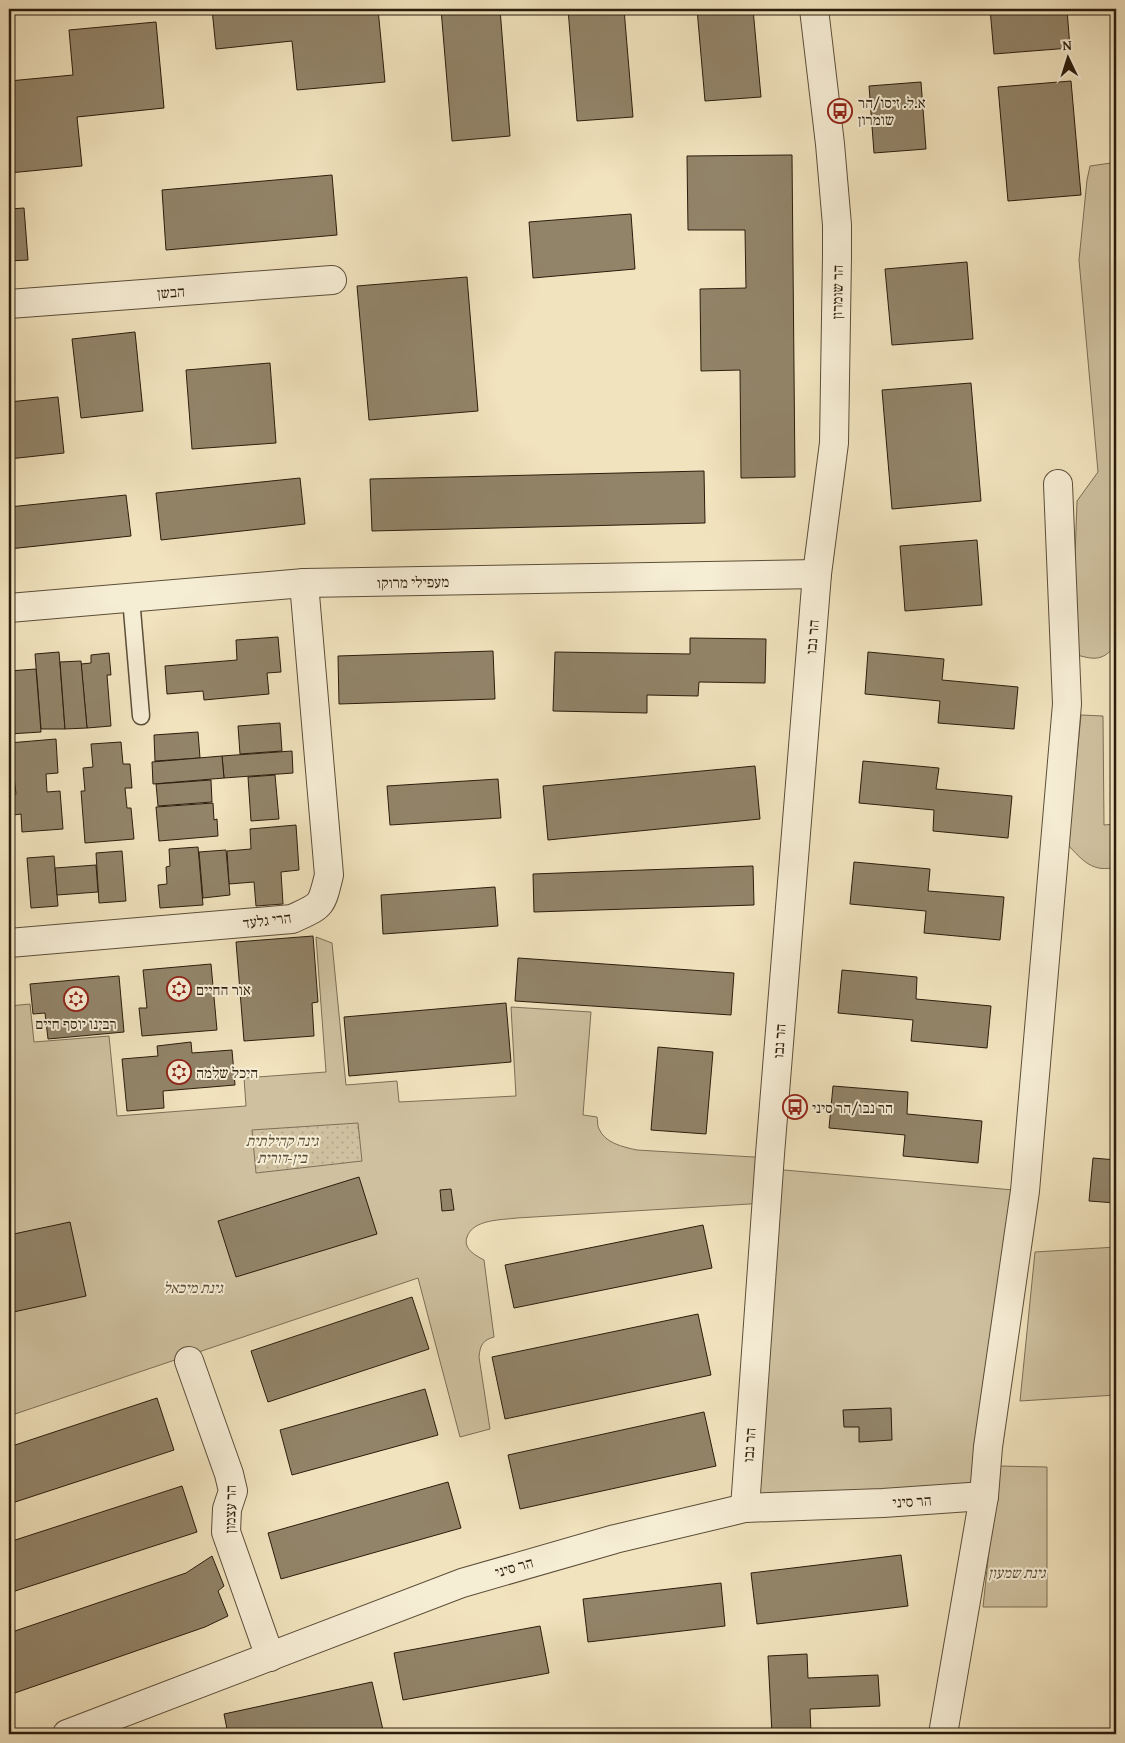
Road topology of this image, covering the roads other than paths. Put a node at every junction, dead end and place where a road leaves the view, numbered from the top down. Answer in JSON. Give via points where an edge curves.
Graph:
{"nodes":[{"id":1,"x":814,"y":9,"type":"edge"},
{"id":2,"x":332,"y":280,"type":"dead end"},
{"id":3,"x":9,"y":304,"type":"edge"},
{"id":4,"x":1058,"y":484,"type":"dead end"},
{"id":5,"x":817,"y":574,"type":"junction"},
{"id":6,"x":304,"y":584,"type":"junction"},
{"id":7,"x":131,"y":598,"type":"junction"},
{"id":8,"x":9,"y":608,"type":"edge"},
{"id":9,"x":141,"y":716,"type":"dead end"},
{"id":10,"x":9,"y":943,"type":"edge"},
{"id":11,"x":189,"y":1361,"type":"dead end"},
{"id":12,"x":984,"y":1496,"type":"junction"},
{"id":13,"x":745,"y":1508,"type":"junction"},
{"id":14,"x":270,"y":1657,"type":"junction"},
{"id":15,"x":67,"y":1734,"type":"edge"},
{"id":16,"x":943,"y":1734,"type":"edge"}],
"edges":[{"from":1,"to":5,"type":"street","name":"הר שומרון","via":[[830,144],[838,256],[834,443]]},
{"from":2,"to":3,"type":"street","name":"הבשן"},
{"from":4,"to":12,"type":"street","via":[[1066,722],[1025,1192],[988,1447]]},
{"from":5,"to":6,"type":"street","name":"מעפילי מרוקו"},
{"from":5,"to":13,"type":"street","name":"הר נבו"},
{"from":6,"to":7,"type":"street","name":"מעפילי מרוקו"},
{"from":6,"to":10,"type":"street","name":"הרי גלעד","via":[[329,875],[318,907],[292,919]]},
{"from":7,"to":8,"type":"street","name":"מעפילי מרוקו"},
{"from":7,"to":9,"type":"lane"},
{"from":11,"to":14,"type":"street","name":"הר עצמון","via":[[230,1474],[233,1491],[227,1510],[226,1532]]},
{"from":12,"to":13,"type":"street","name":"הר סיני"},
{"from":12,"to":16,"type":"street"},
{"from":13,"to":14,"type":"street","name":"הר סיני","via":[[615,1539],[462,1582]]},
{"from":14,"to":15,"type":"street","name":"הר סיני"}]}
